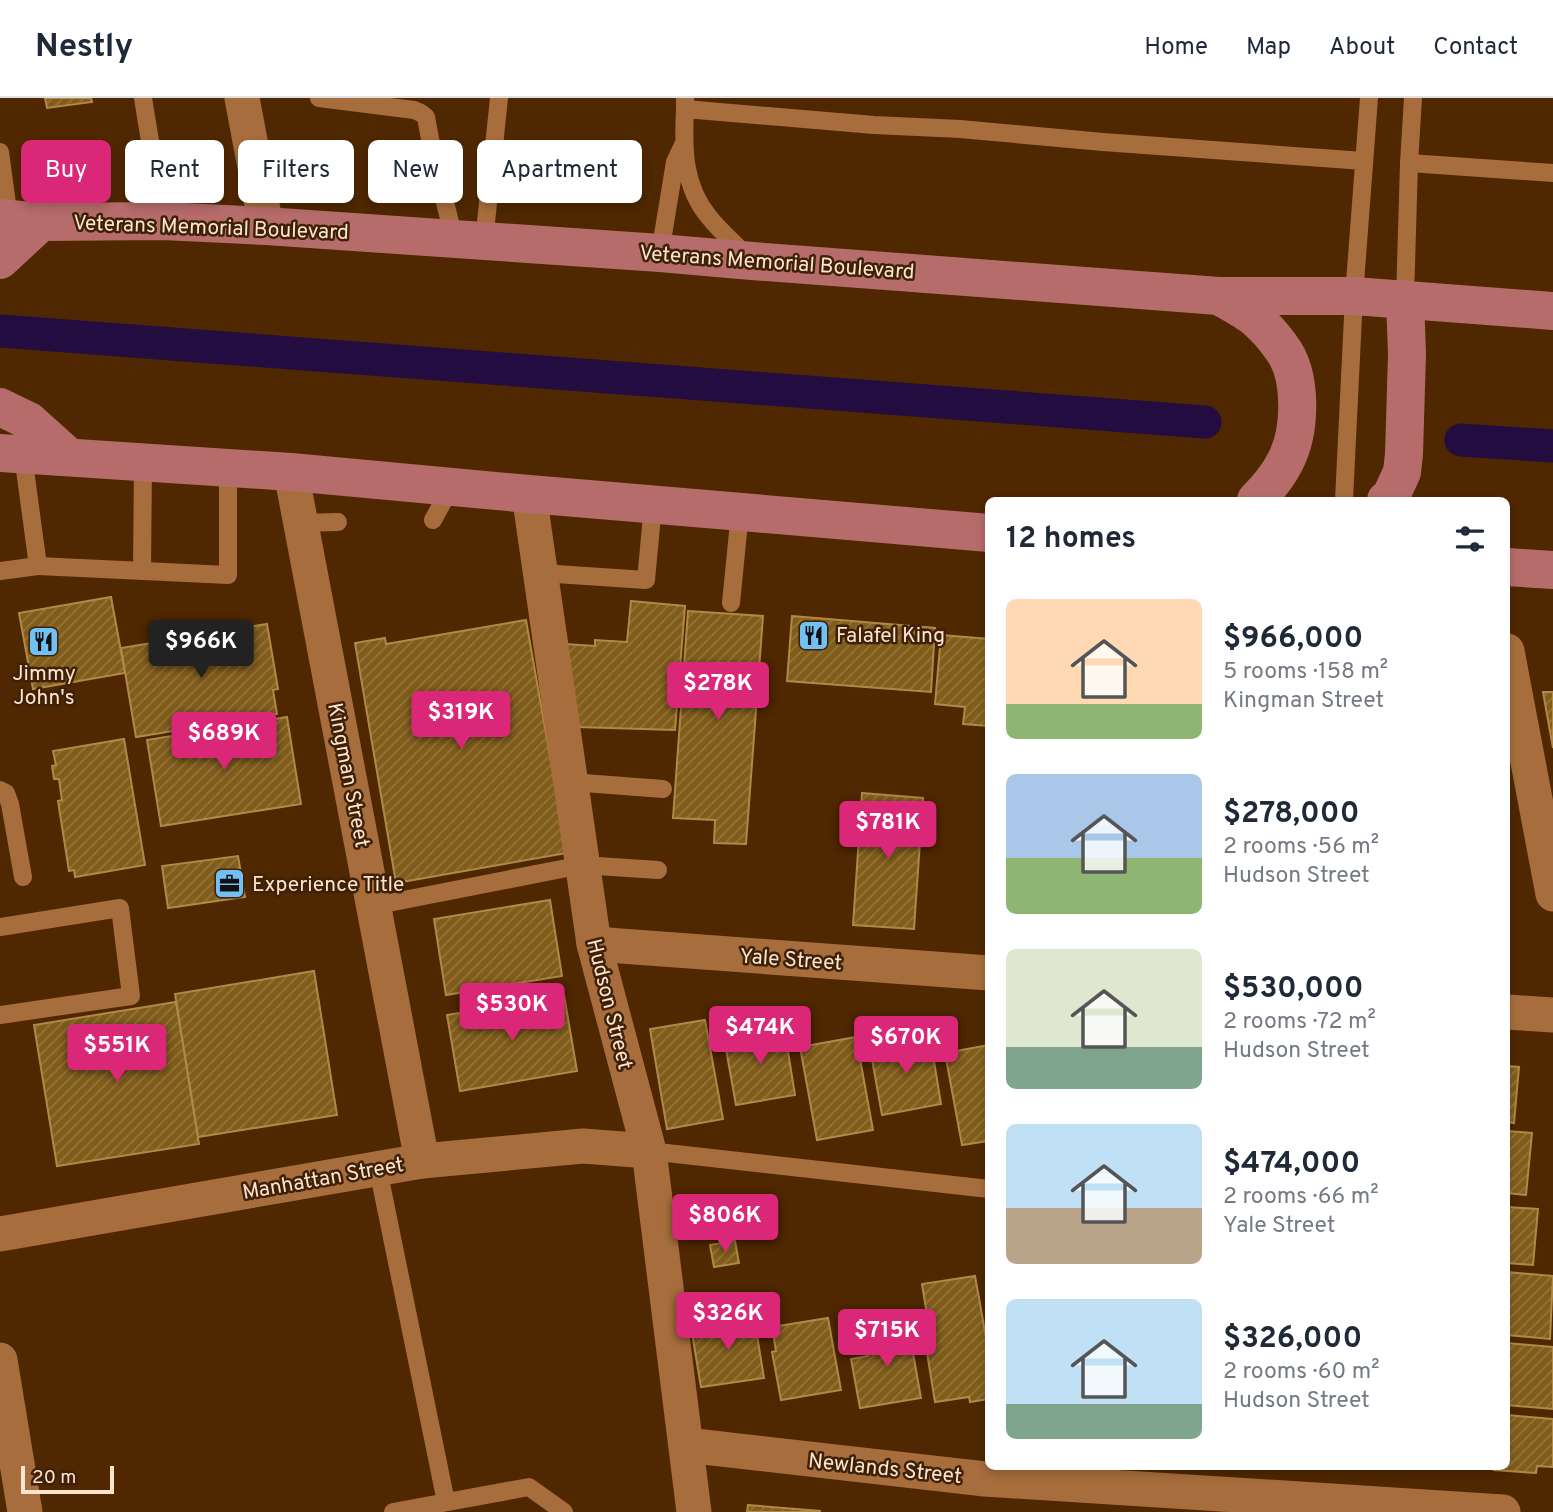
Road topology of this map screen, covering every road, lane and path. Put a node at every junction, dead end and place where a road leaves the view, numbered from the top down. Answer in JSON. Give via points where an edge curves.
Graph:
{"nodes":[{"id":1,"x":143,"y":98,"type":"edge"},
{"id":2,"x":242,"y":98,"type":"edge"},
{"id":3,"x":319,"y":98,"type":"edge"},
{"id":4,"x":499,"y":98,"type":"edge"},
{"id":5,"x":1369,"y":98,"type":"edge"},
{"id":6,"x":1413,"y":98,"type":"edge"},
{"id":7,"x":685,"y":103,"type":"edge"},
{"id":8,"x":683,"y":145,"type":"junction"},
{"id":9,"x":0,"y":152,"type":"edge"},
{"id":10,"x":1364,"y":161,"type":"junction"},
{"id":11,"x":1409,"y":163,"type":"junction"},
{"id":12,"x":1553,"y":173,"type":"edge"},
{"id":13,"x":17,"y":220,"type":"edge"},
{"id":14,"x":163,"y":221,"type":"junction"},
{"id":15,"x":266,"y":226,"type":"junction"},
{"id":16,"x":469,"y":239,"type":"junction"},
{"id":17,"x":660,"y":253,"type":"junction"},
{"id":18,"x":0,"y":260,"type":"edge"},
{"id":19,"x":752,"y":261,"type":"junction"},
{"id":20,"x":1219,"y":296,"type":"junction"},
{"id":21,"x":1354,"y":296,"type":"junction"},
{"id":22,"x":1405,"y":299,"type":"junction"},
{"id":23,"x":1553,"y":311,"type":"edge"},
{"id":24,"x":0,"y":407,"type":"edge"},
{"id":25,"x":12,"y":454,"type":"edge"},
{"id":26,"x":69,"y":457,"type":"junction"},
{"id":27,"x":143,"y":462,"type":"junction"},
{"id":28,"x":228,"y":468,"type":"junction"},
{"id":29,"x":291,"y":472,"type":"junction"},
{"id":30,"x":529,"y":494,"type":"junction"},
{"id":31,"x":1258,"y":497,"type":"edge"},
{"id":32,"x":1344,"y":497,"type":"edge"},
{"id":33,"x":1390,"y":497,"type":"edge"},
{"id":34,"x":653,"y":505,"type":"junction"},
{"id":35,"x":740,"y":512,"type":"junction"},
{"id":36,"x":338,"y":522,"type":"dead end"},
{"id":37,"x":301,"y":523,"type":"junction"},
{"id":38,"x":985,"y":533,"type":"edge"},
{"id":39,"x":38,"y":566,"type":"junction"},
{"id":40,"x":1510,"y":567,"type":"edge"},
{"id":41,"x":1553,"y":569,"type":"edge"},
{"id":42,"x":0,"y":571,"type":"edge"},
{"id":43,"x":142,"y":571,"type":"junction"},
{"id":44,"x":541,"y":573,"type":"junction"},
{"id":45,"x":731,"y":603,"type":"dead end"},
{"id":46,"x":1510,"y":667,"type":"edge"},
{"id":47,"x":571,"y":782,"type":"junction"},
{"id":48,"x":663,"y":789,"type":"dead end"},
{"id":49,"x":0,"y":790,"type":"edge"},
{"id":50,"x":582,"y":865,"type":"junction"},
{"id":51,"x":658,"y":870,"type":"dead end"},
{"id":52,"x":23,"y":877,"type":"dead end"},
{"id":53,"x":1553,"y":894,"type":"edge"},
{"id":54,"x":373,"y":906,"type":"junction"},
{"id":55,"x":0,"y":927,"type":"edge"},
{"id":56,"x":594,"y":944,"type":"junction"},
{"id":57,"x":985,"y":973,"type":"edge"},
{"id":58,"x":1510,"y":1012,"type":"edge"},
{"id":59,"x":0,"y":1014,"type":"edge"},
{"id":60,"x":1553,"y":1015,"type":"edge"},
{"id":61,"x":649,"y":1151,"type":"junction"},
{"id":62,"x":422,"y":1161,"type":"junction"},
{"id":63,"x":378,"y":1169,"type":"junction"},
{"id":64,"x":985,"y":1189,"type":"edge"},
{"id":65,"x":0,"y":1234,"type":"edge"},
{"id":66,"x":0,"y":1360,"type":"edge"},
{"id":67,"x":687,"y":1446,"type":"junction"},
{"id":68,"x":446,"y":1502,"type":"junction"},
{"id":69,"x":25,"y":1512,"type":"edge"},
{"id":70,"x":393,"y":1512,"type":"edge"},
{"id":71,"x":564,"y":1512,"type":"edge"},
{"id":72,"x":694,"y":1512,"type":"edge"},
{"id":73,"x":1503,"y":1512,"type":"edge"}],
"edges":[{"from":1,"to":14,"type":"lane"},
{"from":2,"to":15,"type":"street"},
{"from":3,"to":16,"type":"lane","via":[[414,110],[426,117],[433,155]]},
{"from":4,"to":16,"type":"lane"},
{"from":5,"to":10,"type":"lane"},
{"from":6,"to":11,"type":"lane"},
{"from":7,"to":8,"type":"lane"},
{"from":7,"to":10,"type":"lane","via":[[874,125]]},
{"from":8,"to":17,"type":"lane","via":[[675,162]]},
{"from":8,"to":19,"type":"lane","via":[[690,184],[708,216]]},
{"from":9,"to":13,"type":"lane"},
{"from":10,"to":21,"type":"lane"},
{"from":11,"to":12,"type":"lane"},
{"from":11,"to":22,"type":"lane"},
{"from":13,"to":14,"type":"main road","name":"Veterans Memorial Boulevard"},
{"from":13,"to":18,"type":"main road"},
{"from":14,"to":15,"type":"main road","name":"Veterans Memorial Boulevard"},
{"from":15,"to":16,"type":"main road","name":"Veterans Memorial Boulevard"},
{"from":16,"to":17,"type":"main road","name":"Veterans Memorial Boulevard"},
{"from":17,"to":19,"type":"main road","name":"Veterans Memorial Boulevard"},
{"from":19,"to":20,"type":"main road","name":"Veterans Memorial Boulevard"},
{"from":20,"to":21,"type":"main road","name":"Veterans Memorial Boulevard"},
{"from":20,"to":31,"type":"main road","via":[[1255,318],[1283,349],[1294,376],[1298,406],[1293,443],[1273,481]]},
{"from":21,"to":22,"type":"main road","name":"Veterans Memorial Boulevard"},
{"from":21,"to":32,"type":"lane"},
{"from":22,"to":23,"type":"main road","name":"Veterans Memorial Boulevard"},
{"from":22,"to":33,"type":"main road","via":[[1404,453],[1402,472]]},
{"from":24,"to":26,"type":"main road","via":[[29,421]]},
{"from":25,"to":26,"type":"main road"},
{"from":25,"to":39,"type":"lane"},
{"from":26,"to":27,"type":"main road"},
{"from":27,"to":28,"type":"main road"},
{"from":27,"to":43,"type":"lane"},
{"from":28,"to":29,"type":"main road"},
{"from":28,"to":43,"type":"lane","via":[[228,575]]},
{"from":29,"to":30,"type":"main road","via":[[442,503]]},
{"from":29,"to":37,"type":"street","name":"Kingman Street"},
{"from":30,"to":34,"type":"main road"},
{"from":30,"to":44,"type":"street","name":"Hudson Street"},
{"from":34,"to":35,"type":"main road"},
{"from":34,"to":44,"type":"lane","via":[[646,580]]},
{"from":35,"to":38,"type":"main road"},
{"from":35,"to":45,"type":"lane"},
{"from":36,"to":37,"type":"lane"},
{"from":37,"to":54,"type":"street","name":"Kingman Street"},
{"from":39,"to":42,"type":"lane"},
{"from":39,"to":43,"type":"lane"},
{"from":40,"to":41,"type":"main road"},
{"from":44,"to":47,"type":"street","name":"Hudson Street"},
{"from":46,"to":53,"type":"street"},
{"from":47,"to":48,"type":"lane"},
{"from":47,"to":50,"type":"street","name":"Hudson Street"},
{"from":49,"to":52,"type":"lane","via":[[10,804]]},
{"from":50,"to":51,"type":"lane"},
{"from":50,"to":54,"type":"lane"},
{"from":50,"to":56,"type":"street","name":"Hudson Street"},
{"from":54,"to":62,"type":"street","name":"Kingman Street"},
{"from":55,"to":59,"type":"lane","via":[[120,908],[131,996]]},
{"from":56,"to":57,"type":"street","name":"Yale Street"},
{"from":56,"to":61,"type":"street","name":"Hudson Street"},
{"from":58,"to":60,"type":"street"},
{"from":61,"to":62,"type":"street","name":"Manhattan Street","via":[[583,1146]]},
{"from":61,"to":64,"type":"lane"},
{"from":61,"to":67,"type":"street","name":"Hudson Street"},
{"from":62,"to":63,"type":"street","name":"Manhattan Street"},
{"from":63,"to":65,"type":"street","name":"Manhattan Street"},
{"from":63,"to":68,"type":"lane"},
{"from":66,"to":69,"type":"street"},
{"from":67,"to":72,"type":"street","name":"Hudson Street"},
{"from":67,"to":73,"type":"street","name":"Newlands Street","via":[[985,1479]]},
{"from":68,"to":70,"type":"lane"},
{"from":68,"to":71,"type":"lane","via":[[529,1487]]}]}
